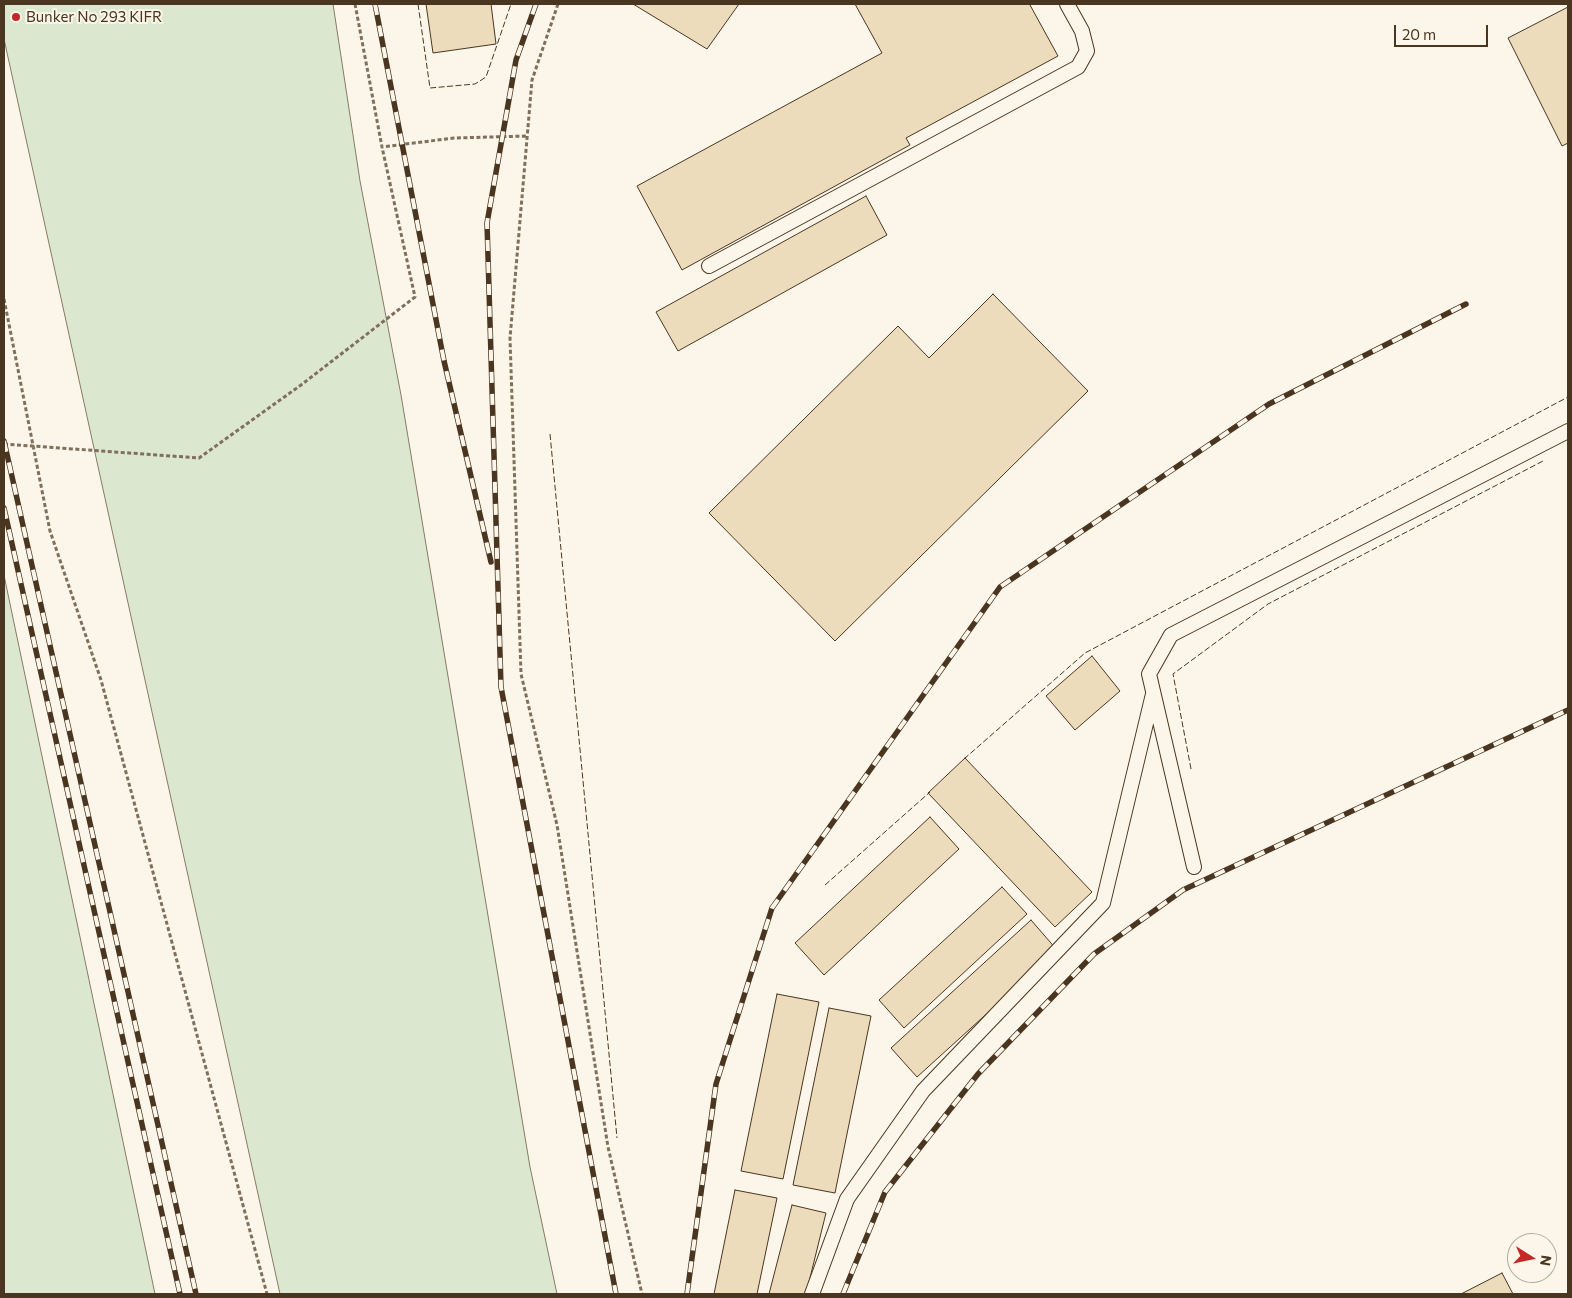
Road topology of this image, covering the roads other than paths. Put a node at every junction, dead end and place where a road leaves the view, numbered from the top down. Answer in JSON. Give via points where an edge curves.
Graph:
{"nodes":[{"id":1,"x":1067,"y":4,"type":"edge"},
{"id":2,"x":710,"y":266,"type":"dead end"},
{"id":3,"x":1568,"y":431,"type":"edge"},
{"id":4,"x":1153,"y":694,"type":"junction"},
{"id":5,"x":1194,"y":867,"type":"dead end"},
{"id":6,"x":812,"y":1294,"type":"edge"}],
"edges":[{"from":1,"to":2,"type":"lane","via":[[1082,31],[1087,50],[1078,66]]},
{"from":3,"to":4,"type":"lane","via":[[1171,635],[1149,674]]},
{"from":4,"to":5,"type":"lane"},
{"from":4,"to":6,"type":"lane","via":[[1103,903],[923,1091],[847,1199]]}]}
